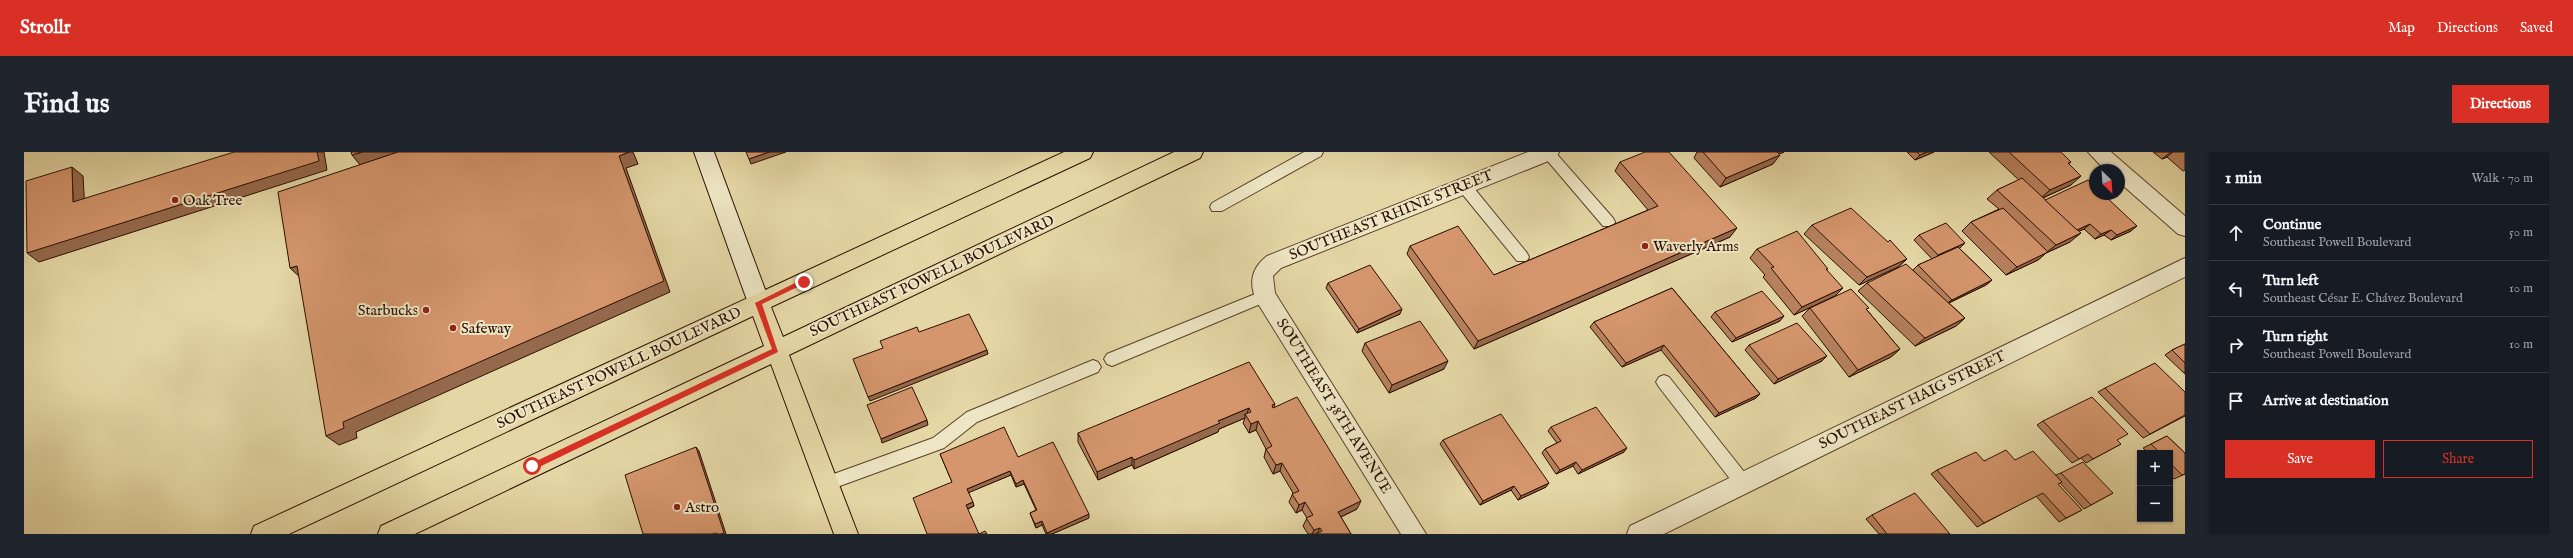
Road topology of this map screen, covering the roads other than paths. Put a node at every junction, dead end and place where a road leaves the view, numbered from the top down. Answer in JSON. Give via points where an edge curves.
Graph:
{"nodes":[{"id":1,"x":704,"y":152,"type":"edge"},
{"id":2,"x":1083,"y":152,"type":"edge"},
{"id":3,"x":1193,"y":152,"type":"edge"},
{"id":4,"x":1316,"y":152,"type":"edge"},
{"id":5,"x":1548,"y":152,"type":"edge"},
{"id":6,"x":2098,"y":152,"type":"edge"},
{"id":7,"x":1464,"y":186,"type":"junction"},
{"id":8,"x":1217,"y":208,"type":"dead end"},
{"id":9,"x":1608,"y":222,"type":"dead end"},
{"id":10,"x":2185,"y":228,"type":"edge"},
{"id":11,"x":1522,"y":257,"type":"dead end"},
{"id":12,"x":2185,"y":267,"type":"edge"},
{"id":13,"x":1263,"y":286,"type":"junction"},
{"id":14,"x":759,"y":303,"type":"junction"},
{"id":15,"x":776,"y":350,"type":"junction"},
{"id":16,"x":1112,"y":359,"type":"dead end"},
{"id":17,"x":1093,"y":367,"type":"dead end"},
{"id":18,"x":1664,"y":382,"type":"dead end"},
{"id":19,"x":1743,"y":483,"type":"junction"},
{"id":20,"x":826,"y":484,"type":"junction"},
{"id":21,"x":263,"y":534,"type":"edge"},
{"id":22,"x":390,"y":534,"type":"edge"},
{"id":23,"x":846,"y":534,"type":"edge"},
{"id":24,"x":1414,"y":534,"type":"edge"},
{"id":25,"x":1639,"y":534,"type":"edge"}],
"edges":[{"from":1,"to":14,"type":"street"},
{"from":2,"to":14,"type":"main road","name":"SOUTHEAST POWELL BOULEVARD"},
{"from":3,"to":15,"type":"main road","name":"SOUTHEAST POWELL BOULEVARD"},
{"from":4,"to":8,"type":"lane"},
{"from":5,"to":7,"type":"street","name":"SOUTHEAST RHINE STREET"},
{"from":5,"to":9,"type":"lane"},
{"from":6,"to":10,"type":"street"},
{"from":7,"to":11,"type":"lane"},
{"from":7,"to":13,"type":"street","name":"SOUTHEAST RHINE STREET","via":[[1274,262],[1266,268]]},
{"from":12,"to":19,"type":"street","name":"SOUTHEAST HAIG STREET"},
{"from":13,"to":16,"type":"lane"},
{"from":13,"to":24,"type":"street","name":"SOUTHEAST 38TH AVENUE"},
{"from":14,"to":15,"type":"main road"},
{"from":14,"to":21,"type":"main road","name":"SOUTHEAST POWELL BOULEVARD"},
{"from":15,"to":20,"type":"main road"},
{"from":15,"to":22,"type":"main road","name":"SOUTHEAST POWELL BOULEVARD"},
{"from":17,"to":20,"type":"lane","via":[[972,416],[938,443]]},
{"from":18,"to":19,"type":"lane"},
{"from":19,"to":25,"type":"street","name":"SOUTHEAST HAIG STREET"},
{"from":20,"to":23,"type":"main road"}]}
